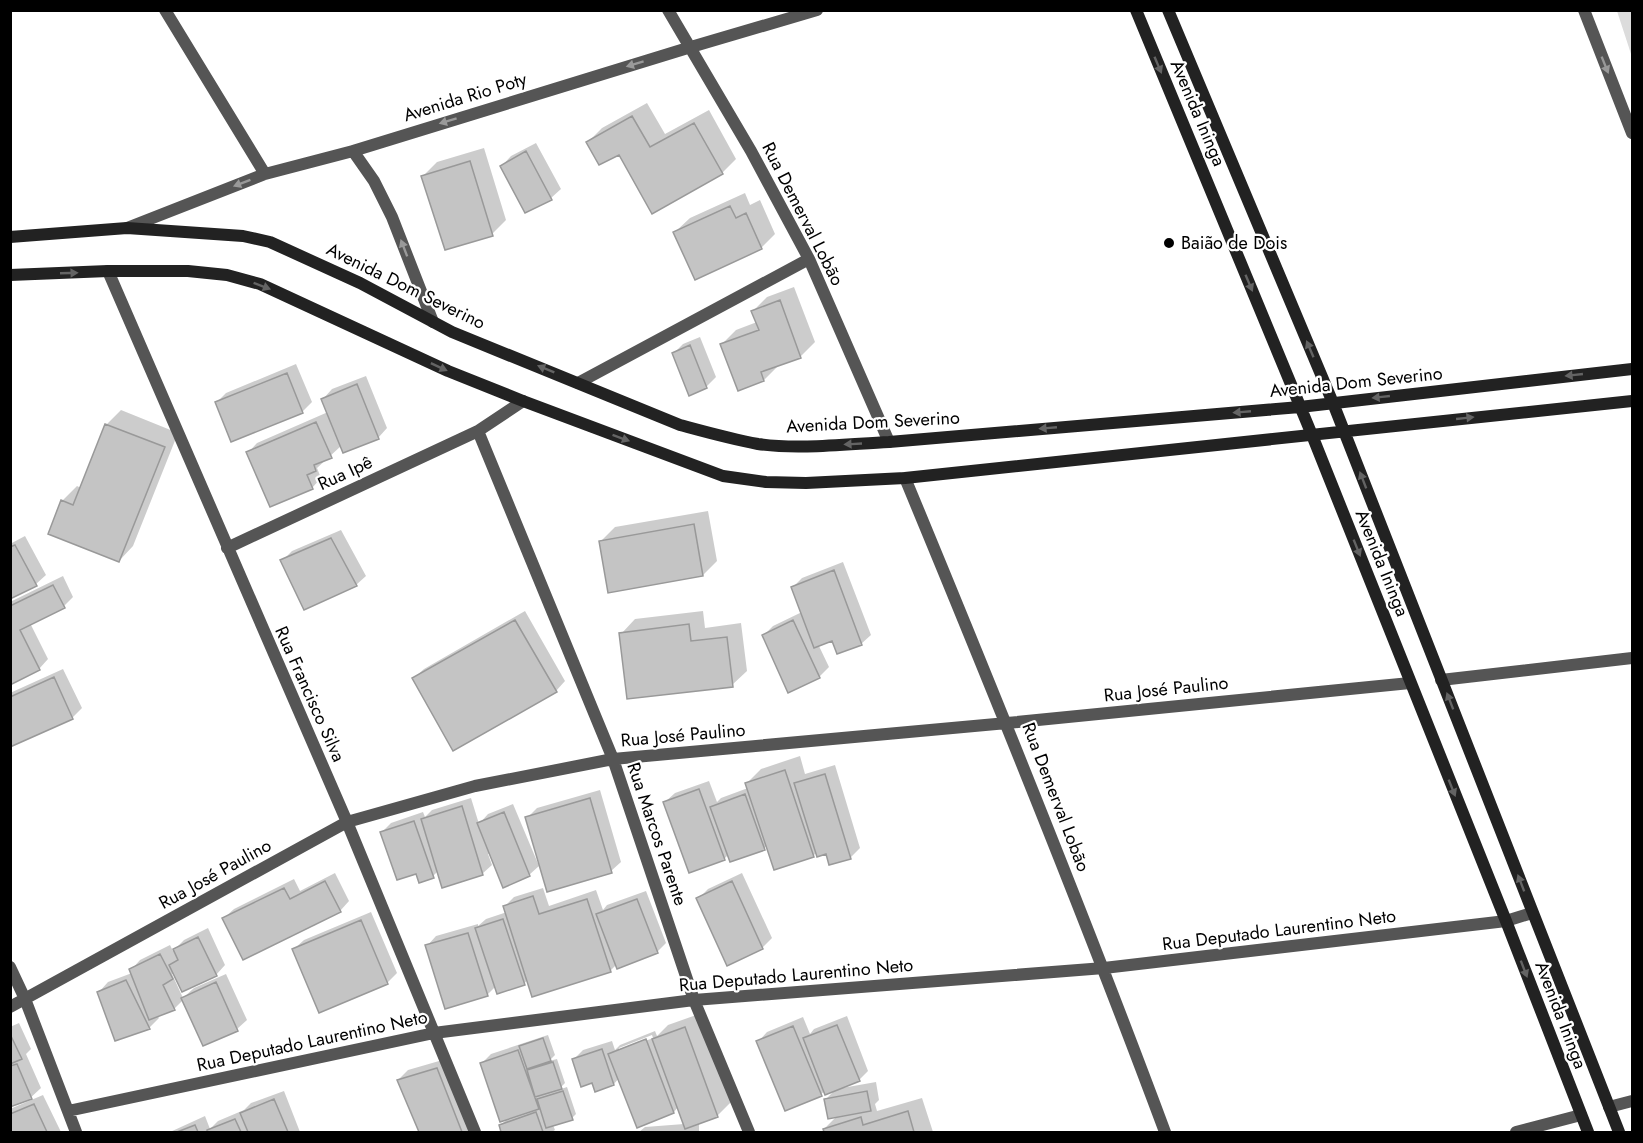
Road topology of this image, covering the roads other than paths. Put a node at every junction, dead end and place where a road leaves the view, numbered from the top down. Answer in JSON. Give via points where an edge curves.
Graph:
{"nodes":[{"id":1,"x":165,"y":10,"type":"edge"},
{"id":2,"x":668,"y":10,"type":"edge"},
{"id":3,"x":817,"y":10,"type":"edge"},
{"id":4,"x":1136,"y":10,"type":"edge"},
{"id":5,"x":1168,"y":10,"type":"edge"},
{"id":6,"x":1584,"y":10,"type":"edge"},
{"id":7,"x":691,"y":47,"type":"junction"},
{"id":8,"x":1632,"y":133,"type":"edge"},
{"id":9,"x":353,"y":151,"type":"junction"},
{"id":10,"x":265,"y":174,"type":"junction"},
{"id":11,"x":127,"y":228,"type":"junction"},
{"id":12,"x":10,"y":237,"type":"edge"},
{"id":13,"x":809,"y":259,"type":"junction"},
{"id":14,"x":108,"y":271,"type":"junction"},
{"id":15,"x":10,"y":275,"type":"edge"},
{"id":16,"x":433,"y":322,"type":"junction"},
{"id":17,"x":1632,"y":369,"type":"edge"},
{"id":18,"x":578,"y":382,"type":"junction"},
{"id":19,"x":523,"y":401,"type":"junction"},
{"id":20,"x":1632,"y":401,"type":"edge"},
{"id":21,"x":1333,"y":403,"type":"junction"},
{"id":22,"x":1300,"y":407,"type":"junction"},
{"id":23,"x":478,"y":430,"type":"junction"},
{"id":24,"x":1344,"y":431,"type":"junction"},
{"id":25,"x":1312,"y":435,"type":"junction"},
{"id":26,"x":889,"y":442,"type":"junction"},
{"id":27,"x":905,"y":478,"type":"junction"},
{"id":28,"x":227,"y":548,"type":"junction"},
{"id":29,"x":1632,"y":658,"type":"edge"},
{"id":30,"x":1441,"y":680,"type":"junction"},
{"id":31,"x":1410,"y":683,"type":"junction"},
{"id":32,"x":1007,"y":723,"type":"junction"},
{"id":33,"x":613,"y":759,"type":"junction"},
{"id":34,"x":347,"y":822,"type":"junction"},
{"id":35,"x":1532,"y":913,"type":"junction"},
{"id":36,"x":1506,"y":921,"type":"junction"},
{"id":37,"x":10,"y":967,"type":"edge"},
{"id":38,"x":1104,"y":968,"type":"junction"},
{"id":39,"x":25,"y":999,"type":"junction"},
{"id":40,"x":694,"y":1000,"type":"junction"},
{"id":41,"x":10,"y":1007,"type":"edge"},
{"id":42,"x":434,"y":1033,"type":"junction"},
{"id":43,"x":1632,"y":1101,"type":"edge"},
{"id":44,"x":1609,"y":1107,"type":"junction"},
{"id":45,"x":68,"y":1111,"type":"junction"},
{"id":46,"x":1581,"y":1115,"type":"junction"},
{"id":47,"x":76,"y":1132,"type":"edge"},
{"id":48,"x":475,"y":1132,"type":"edge"},
{"id":49,"x":750,"y":1132,"type":"edge"},
{"id":50,"x":1165,"y":1132,"type":"edge"},
{"id":51,"x":1516,"y":1132,"type":"edge"},
{"id":52,"x":1587,"y":1132,"type":"edge"},
{"id":53,"x":1619,"y":1132,"type":"edge"}],
"edges":[{"from":1,"to":10,"type":"street"},
{"from":2,"to":7,"type":"street","name":"Rua Demerval Lobão"},
{"from":3,"to":7,"type":"street","name":"Avenida Rio Poty"},
{"from":4,"to":22,"type":"main road","name":"Avenida Ininga","one_way":true},
{"from":21,"to":5,"type":"main road","name":"Avenida Ininga","one_way":true},
{"from":6,"to":8,"type":"street","one_way":true},
{"from":7,"to":9,"type":"street","name":"Avenida Rio Poty","one_way":true},
{"from":7,"to":13,"type":"street","name":"Rua Demerval Lobão"},
{"from":9,"to":10,"type":"street","name":"Avenida Rio Poty"},
{"from":16,"to":9,"type":"street","one_way":true,"via":[[392,217]]},
{"from":10,"to":11,"type":"street","name":"Avenida Rio Poty","one_way":true},
{"from":11,"to":12,"type":"main road","name":"Avenida Dom Severino"},
{"from":11,"to":16,"type":"main road","name":"Avenida Dom Severino","via":[[224,234],[270,242]]},
{"from":13,"to":18,"type":"street"},
{"from":13,"to":26,"type":"street","name":"Rua Demerval Lobão"},
{"from":15,"to":14,"type":"main road","one_way":true},
{"from":14,"to":19,"type":"main road","one_way":true,"via":[[188,271],[260,284],[448,371]]},
{"from":14,"to":28,"type":"street","name":"Rua Francisco Silva"},
{"from":18,"to":16,"type":"main road","name":"Avenida Dom Severino","one_way":true},
{"from":17,"to":21,"type":"main road","name":"Avenida Dom Severino","one_way":true},
{"from":26,"to":18,"type":"main road","name":"Avenida Dom Severino","one_way":true,"via":[[760,444],[717,436]]},
{"from":19,"to":23,"type":"street"},
{"from":19,"to":27,"type":"main road","one_way":true,"via":[[723,476],[806,483]]},
{"from":24,"to":20,"type":"main road","one_way":true},
{"from":21,"to":22,"type":"main road","name":"Avenida Dom Severino"},
{"from":21,"to":24,"type":"main road","name":"Avenida Ininga"},
{"from":22,"to":25,"type":"main road","name":"Avenida Ininga"},
{"from":22,"to":26,"type":"main road","name":"Avenida Dom Severino","one_way":true},
{"from":23,"to":28,"type":"street","name":"Rua Ipê"},
{"from":23,"to":33,"type":"street","name":"Rua Marcos Parente"},
{"from":24,"to":25,"type":"main road"},
{"from":30,"to":24,"type":"main road","name":"Avenida Ininga","one_way":true},
{"from":25,"to":27,"type":"main road"},
{"from":25,"to":31,"type":"main road","name":"Avenida Ininga","one_way":true},
{"from":27,"to":32,"type":"street","name":"Rua Demerval Lobão"},
{"from":28,"to":34,"type":"street","name":"Rua Francisco Silva"},
{"from":29,"to":30,"type":"street"},
{"from":35,"to":30,"type":"main road","name":"Avenida Ininga","one_way":true},
{"from":31,"to":32,"type":"street","name":"Rua José Paulino"},
{"from":31,"to":36,"type":"main road","name":"Avenida Ininga","one_way":true},
{"from":32,"to":33,"type":"street","name":"Rua José Paulino"},
{"from":32,"to":38,"type":"street","name":"Rua Demerval Lobão"},
{"from":33,"to":34,"type":"street","name":"Rua José Paulino","via":[[475,786]]},
{"from":33,"to":40,"type":"street","name":"Rua Marcos Parente"},
{"from":34,"to":39,"type":"street","name":"Rua José Paulino"},
{"from":34,"to":42,"type":"street","name":"Rua Francisco Silva"},
{"from":35,"to":36,"type":"street","name":"Rua Deputado Laurentino Neto"},
{"from":35,"to":44,"type":"main road","name":"Avenida Ininga"},
{"from":36,"to":38,"type":"street","name":"Rua Deputado Laurentino Neto"},
{"from":36,"to":46,"type":"main road","name":"Avenida Ininga","one_way":true},
{"from":37,"to":39,"type":"street"},
{"from":38,"to":40,"type":"street","name":"Rua Deputado Laurentino Neto"},
{"from":38,"to":50,"type":"street","name":"Rua Demerval Lobão"},
{"from":39,"to":41,"type":"street","name":"Rua José Paulino"},
{"from":39,"to":45,"type":"street"},
{"from":40,"to":42,"type":"street","name":"Rua Deputado Laurentino Neto"},
{"from":40,"to":49,"type":"street","name":"Rua Marcos Parente"},
{"from":42,"to":45,"type":"street","name":"Rua Deputado Laurentino Neto"},
{"from":42,"to":48,"type":"street","name":"Rua Francisco Silva"},
{"from":43,"to":44,"type":"street"},
{"from":44,"to":53,"type":"main road","name":"Avenida Ininga"},
{"from":45,"to":47,"type":"street"},
{"from":46,"to":51,"type":"street"},
{"from":46,"to":52,"type":"main road","name":"Avenida Ininga"}]}
